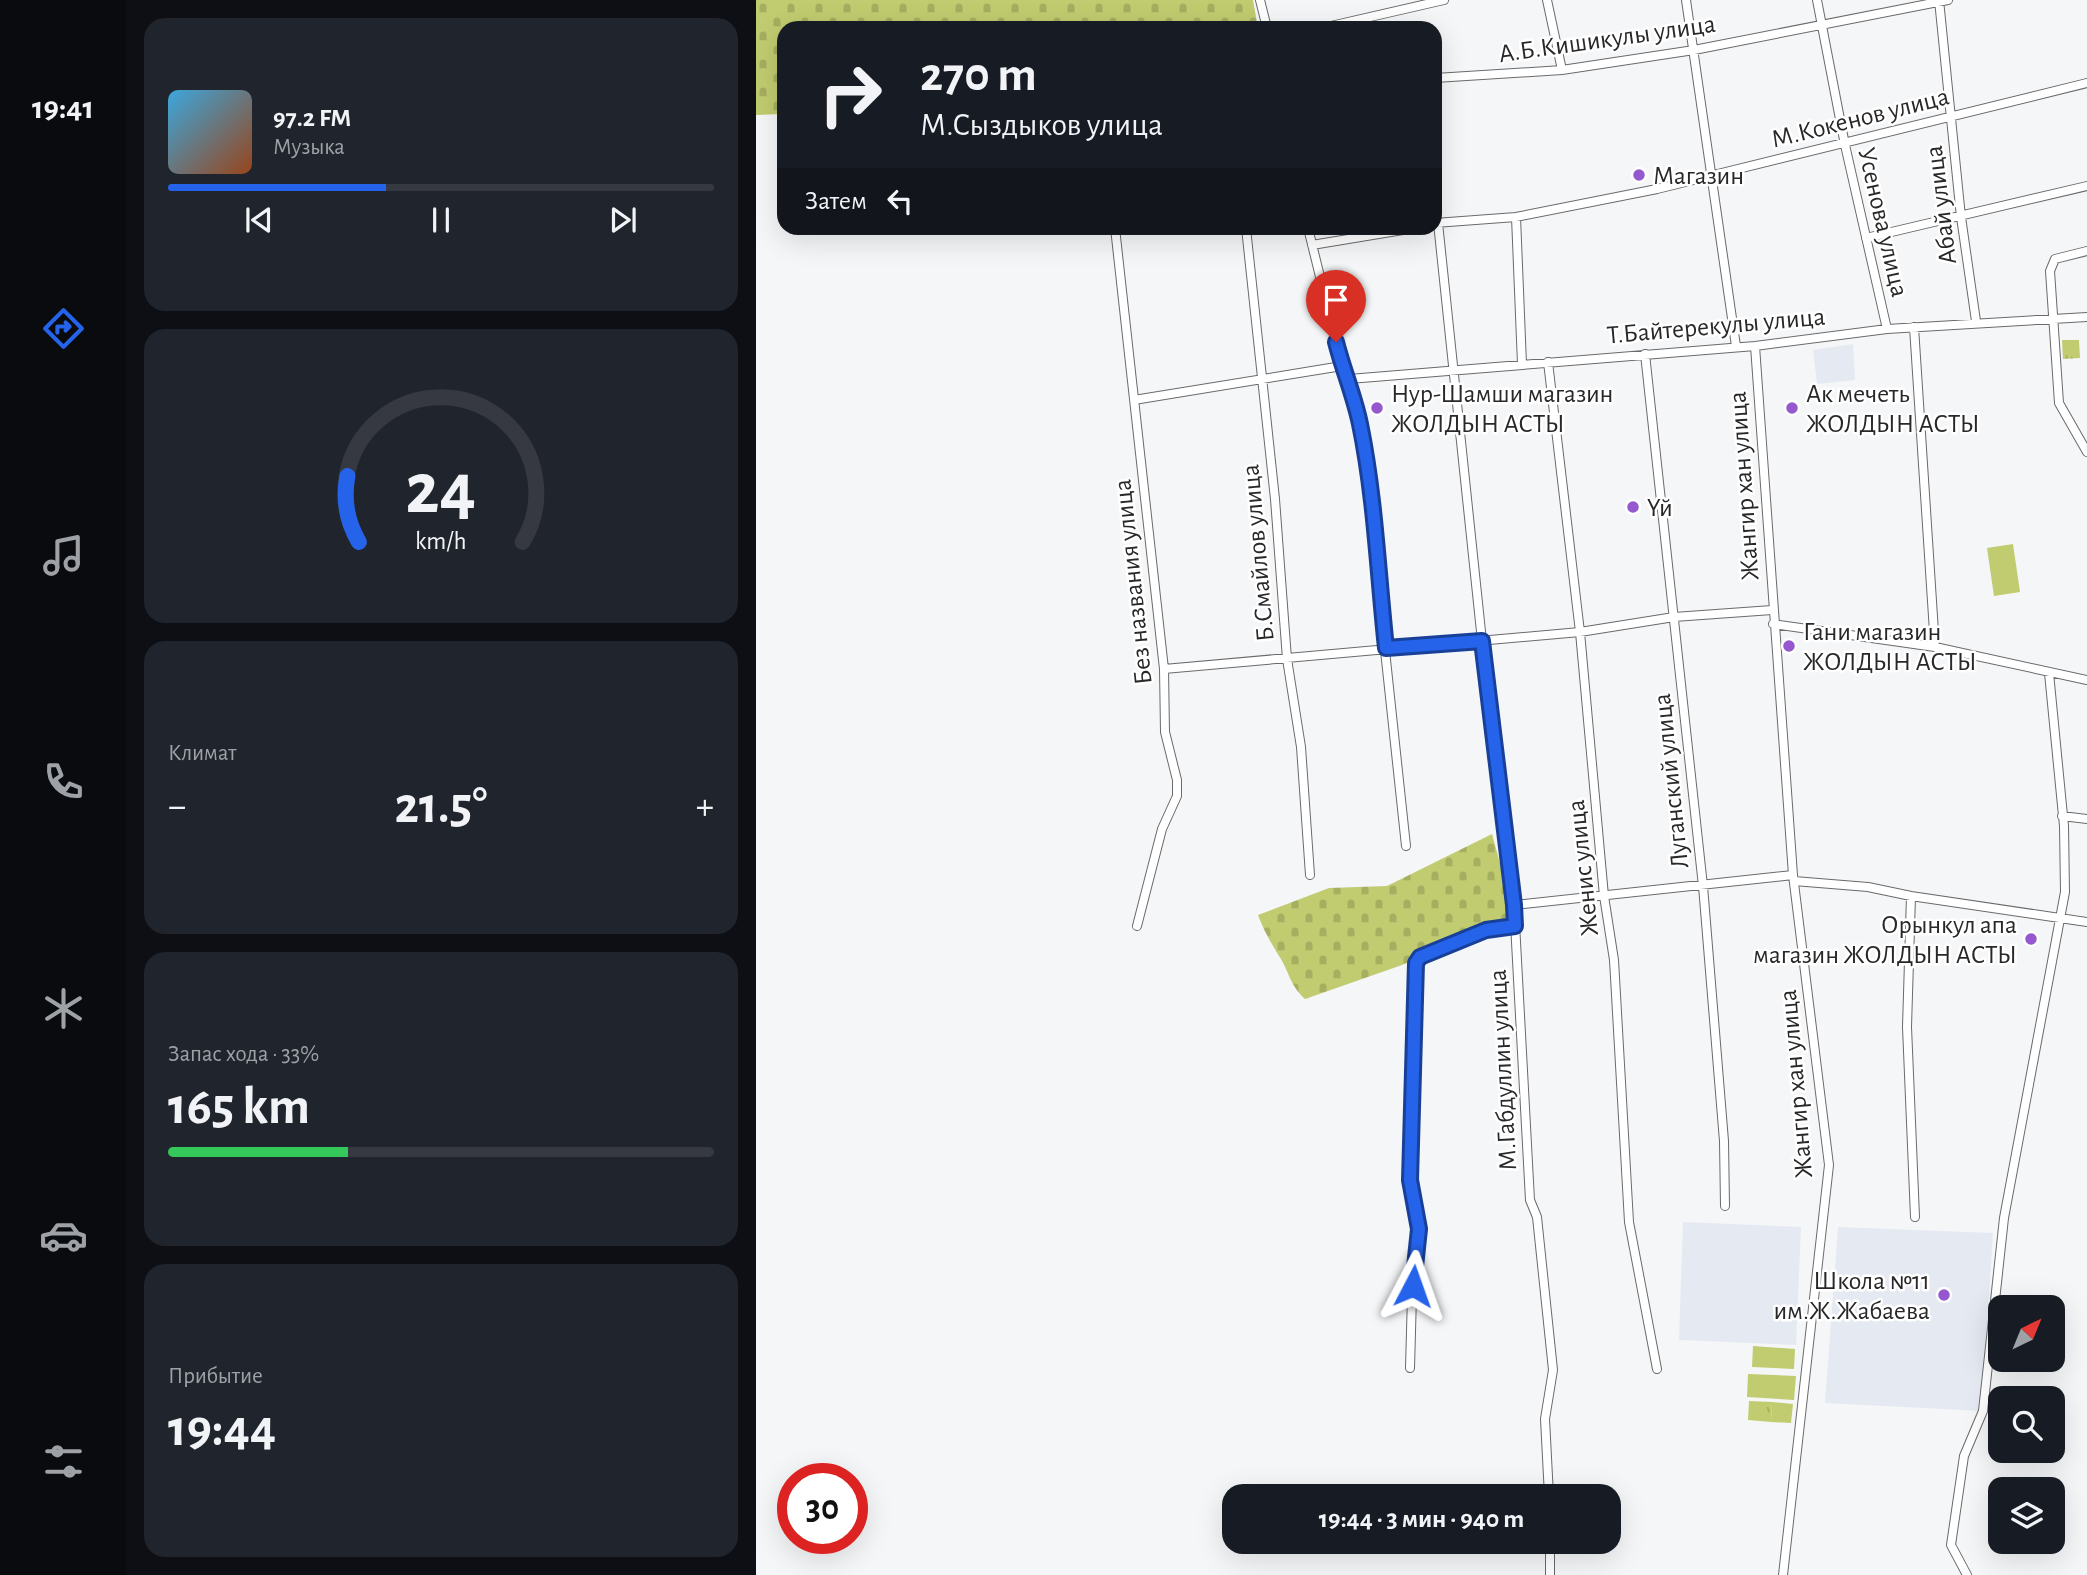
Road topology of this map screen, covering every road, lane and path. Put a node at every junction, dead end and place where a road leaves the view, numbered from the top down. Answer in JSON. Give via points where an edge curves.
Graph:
{"nodes":[{"id":1,"x":1260,"y":0,"type":"edge"},
{"id":2,"x":1444,"y":0,"type":"edge"},
{"id":3,"x":1547,"y":0,"type":"edge"},
{"id":4,"x":1686,"y":0,"type":"edge"},
{"id":5,"x":1817,"y":0,"type":"edge"},
{"id":6,"x":1942,"y":1,"type":"edge"},
{"id":7,"x":1265,"y":21,"type":"edge"},
{"id":8,"x":1352,"y":21,"type":"edge"},
{"id":9,"x":1821,"y":23,"type":"junction"},
{"id":10,"x":1694,"y":50,"type":"junction"},
{"id":11,"x":1562,"y":70,"type":"junction"},
{"id":12,"x":1442,"y":78,"type":"edge"},
{"id":13,"x":2087,"y":83,"type":"edge"},
{"id":14,"x":1951,"y":116,"type":"junction"},
{"id":15,"x":1845,"y":145,"type":"junction"},
{"id":16,"x":1713,"y":173,"type":"junction"},
{"id":17,"x":2087,"y":186,"type":"edge"},
{"id":18,"x":1516,"y":217,"type":"junction"},
{"id":19,"x":1961,"y":217,"type":"junction"},
{"id":20,"x":1442,"y":223,"type":"edge"},
{"id":21,"x":1116,"y":235,"type":"edge"},
{"id":22,"x":1247,"y":235,"type":"edge"},
{"id":23,"x":1309,"y":235,"type":"edge"},
{"id":24,"x":1372,"y":235,"type":"edge"},
{"id":25,"x":1438,"y":235,"type":"edge"},
{"id":26,"x":1866,"y":238,"type":"junction"},
{"id":27,"x":1311,"y":245,"type":"junction"},
{"id":28,"x":2087,"y":251,"type":"edge"},
{"id":29,"x":2087,"y":317,"type":"edge"},
{"id":30,"x":2054,"y":319,"type":"junction"},
{"id":31,"x":1976,"y":321,"type":"junction"},
{"id":32,"x":1914,"y":327,"type":"junction"},
{"id":33,"x":1887,"y":329,"type":"junction"},
{"id":34,"x":1735,"y":346,"type":"junction"},
{"id":35,"x":1755,"y":346,"type":"junction"},
{"id":36,"x":1645,"y":354,"type":"junction"},
{"id":37,"x":1548,"y":362,"type":"junction"},
{"id":38,"x":1522,"y":364,"type":"junction"},
{"id":39,"x":1342,"y":366,"type":"junction"},
{"id":40,"x":1453,"y":371,"type":"junction"},
{"id":41,"x":1260,"y":379,"type":"junction"},
{"id":42,"x":1349,"y":379,"type":"junction"},
{"id":43,"x":1134,"y":400,"type":"junction"},
{"id":44,"x":2087,"y":452,"type":"edge"},
{"id":45,"x":1772,"y":610,"type":"junction"},
{"id":46,"x":1674,"y":617,"type":"junction"},
{"id":47,"x":1773,"y":624,"type":"junction"},
{"id":48,"x":1580,"y":632,"type":"junction"},
{"id":49,"x":1482,"y":641,"type":"junction"},
{"id":50,"x":1935,"y":647,"type":"junction"},
{"id":51,"x":1386,"y":648,"type":"junction"},
{"id":52,"x":1287,"y":659,"type":"junction"},
{"id":53,"x":1164,"y":669,"type":"junction"},
{"id":54,"x":2049,"y":673,"type":"junction"},
{"id":55,"x":2087,"y":680,"type":"edge"},
{"id":56,"x":2062,"y":816,"type":"junction"},
{"id":57,"x":2087,"y":819,"type":"edge"},
{"id":58,"x":1406,"y":846,"type":"dead end"},
{"id":59,"x":1310,"y":875,"type":"dead end"},
{"id":60,"x":1794,"y":878,"type":"junction"},
{"id":61,"x":1703,"y":886,"type":"junction"},
{"id":62,"x":1604,"y":896,"type":"junction"},
{"id":63,"x":1911,"y":896,"type":"junction"},
{"id":64,"x":1514,"y":905,"type":"junction"},
{"id":65,"x":2063,"y":917,"type":"junction"},
{"id":66,"x":2087,"y":922,"type":"edge"},
{"id":67,"x":1137,"y":926,"type":"dead end"},
{"id":68,"x":1515,"y":926,"type":"junction"},
{"id":69,"x":1725,"y":1206,"type":"dead end"},
{"id":70,"x":1915,"y":1217,"type":"dead end"},
{"id":71,"x":1410,"y":1368,"type":"dead end"},
{"id":72,"x":1657,"y":1369,"type":"dead end"},
{"id":73,"x":1548,"y":1484,"type":"edge"},
{"id":74,"x":1550,"y":1554,"type":"edge"},
{"id":75,"x":1550,"y":1575,"type":"edge"},
{"id":76,"x":1783,"y":1575,"type":"edge"},
{"id":77,"x":1967,"y":1575,"type":"edge"}],
"edges":[{"from":1,"to":7,"type":"street"},
{"from":2,"to":8,"type":"street"},
{"from":3,"to":11,"type":"street"},
{"from":4,"to":10,"type":"street"},
{"from":5,"to":9,"type":"street","name":"Усенова улица"},
{"from":6,"to":9,"type":"street","name":"А.Б.Кишикулы улица"},
{"from":6,"to":14,"type":"street","name":"Абай улица"},
{"from":9,"to":10,"type":"street","name":"А.Б.Кишикулы улица"},
{"from":9,"to":15,"type":"street","name":"Усенова улица"},
{"from":10,"to":11,"type":"street","name":"А.Б.Кишикулы улица"},
{"from":10,"to":16,"type":"street"},
{"from":11,"to":12,"type":"street","name":"А.Б.Кишикулы улица"},
{"from":13,"to":14,"type":"street","name":"М.Кокенов улица"},
{"from":14,"to":15,"type":"street","name":"М.Кокенов улица"},
{"from":14,"to":19,"type":"street","name":"Абай улица"},
{"from":15,"to":16,"type":"street","name":"М.Кокенов улица"},
{"from":15,"to":26,"type":"street","name":"Усенова улица"},
{"from":16,"to":18,"type":"street","name":"М.Кокенов улица"},
{"from":16,"to":34,"type":"street"},
{"from":17,"to":19,"type":"street"},
{"from":18,"to":20,"type":"street","name":"М.Кокенов улица"},
{"from":18,"to":38,"type":"street"},
{"from":19,"to":26,"type":"street"},
{"from":19,"to":31,"type":"street","name":"Абай улица"},
{"from":21,"to":43,"type":"street","name":"Без названия улица"},
{"from":22,"to":41,"type":"street","name":"Б.Смайлов улица"},
{"from":23,"to":27,"type":"street"},
{"from":24,"to":27,"type":"street"},
{"from":25,"to":40,"type":"street","name":"М.Габдуллин улица"},
{"from":26,"to":33,"type":"street","name":"Усенова улица"},
{"from":27,"to":39,"type":"street"},
{"from":28,"to":30,"type":"street","via":[[2055,259],[2050,271]]},
{"from":29,"to":30,"type":"street","name":"Т.Байтерекулы улица"},
{"from":30,"to":31,"type":"street","name":"Т.Байтерекулы улица"},
{"from":30,"to":44,"type":"street","via":[[2059,403]]},
{"from":31,"to":32,"type":"street","name":"Т.Байтерекулы улица"},
{"from":32,"to":33,"type":"street","name":"Т.Байтерекулы улица"},
{"from":32,"to":50,"type":"street"},
{"from":33,"to":35,"type":"street","name":"Т.Байтерекулы улица"},
{"from":34,"to":35,"type":"street","name":"Т.Байтерекулы улица"},
{"from":34,"to":36,"type":"street","name":"Т.Байтерекулы улица"},
{"from":35,"to":45,"type":"street","name":"Жангир хан улица"},
{"from":36,"to":37,"type":"street","name":"Т.Байтерекулы улица"},
{"from":36,"to":46,"type":"street","name":"Луганский улица"},
{"from":37,"to":38,"type":"street","name":"Т.Байтерекулы улица"},
{"from":37,"to":48,"type":"street","name":"Женис улица"},
{"from":38,"to":40,"type":"street","name":"Т.Байтерекулы улица"},
{"from":39,"to":41,"type":"street"},
{"from":39,"to":42,"type":"street"},
{"from":40,"to":42,"type":"street","name":"Т.Байтерекулы улица"},
{"from":40,"to":49,"type":"street","name":"М.Габдуллин улица"},
{"from":41,"to":43,"type":"street"},
{"from":41,"to":52,"type":"street","name":"Б.Смайлов улица"},
{"from":42,"to":51,"type":"street","via":[[1361,427]]},
{"from":43,"to":53,"type":"street","name":"Без названия улица"},
{"from":45,"to":46,"type":"street"},
{"from":45,"to":47,"type":"street","name":"Жангир хан улица"},
{"from":46,"to":48,"type":"street"},
{"from":46,"to":61,"type":"street","name":"Луганский улица"},
{"from":47,"to":50,"type":"street"},
{"from":47,"to":60,"type":"street","name":"Жангир хан улица"},
{"from":48,"to":49,"type":"street"},
{"from":48,"to":62,"type":"street","name":"Женис улица"},
{"from":49,"to":51,"type":"street"},
{"from":49,"to":64,"type":"street","name":"М.Габдуллин улица"},
{"from":50,"to":54,"type":"street"},
{"from":51,"to":52,"type":"street"},
{"from":51,"to":58,"type":"street"},
{"from":52,"to":53,"type":"street"},
{"from":52,"to":59,"type":"street","name":"Б.Смайлов улица","via":[[1300,747]]},
{"from":53,"to":67,"type":"street","name":"Без названия улица","via":[[1165,732],[1177,796],[1162,829]]},
{"from":54,"to":55,"type":"street"},
{"from":54,"to":56,"type":"street"},
{"from":56,"to":57,"type":"street"},
{"from":56,"to":65,"type":"street"},
{"from":60,"to":61,"type":"street"},
{"from":60,"to":63,"type":"street"},
{"from":60,"to":76,"type":"street","name":"Жангир хан улица","via":[[1829,1165]]},
{"from":61,"to":62,"type":"street"},
{"from":61,"to":69,"type":"street","name":"Луганский улица"},
{"from":62,"to":64,"type":"street"},
{"from":62,"to":72,"type":"street","name":"Женис улица","via":[[1614,960],[1629,1222]]},
{"from":63,"to":65,"type":"street"},
{"from":63,"to":70,"type":"street","via":[[1907,1027]]},
{"from":64,"to":68,"type":"street","name":"М.Габдуллин улица"},
{"from":65,"to":66,"type":"street"},
{"from":65,"to":77,"type":"street","via":[[2004,1218],[1983,1411],[1962,1469],[1951,1545]]},
{"from":68,"to":71,"type":"street","via":[[1486,930],[1420,957],[1416,963],[1410,1180],[1419,1229],[1413,1259]]},
{"from":68,"to":73,"type":"street","name":"М.Габдуллин улица","via":[[1530,1200],[1537,1217],[1553,1370],[1545,1419]]},
{"from":74,"to":75,"type":"street"}]}
